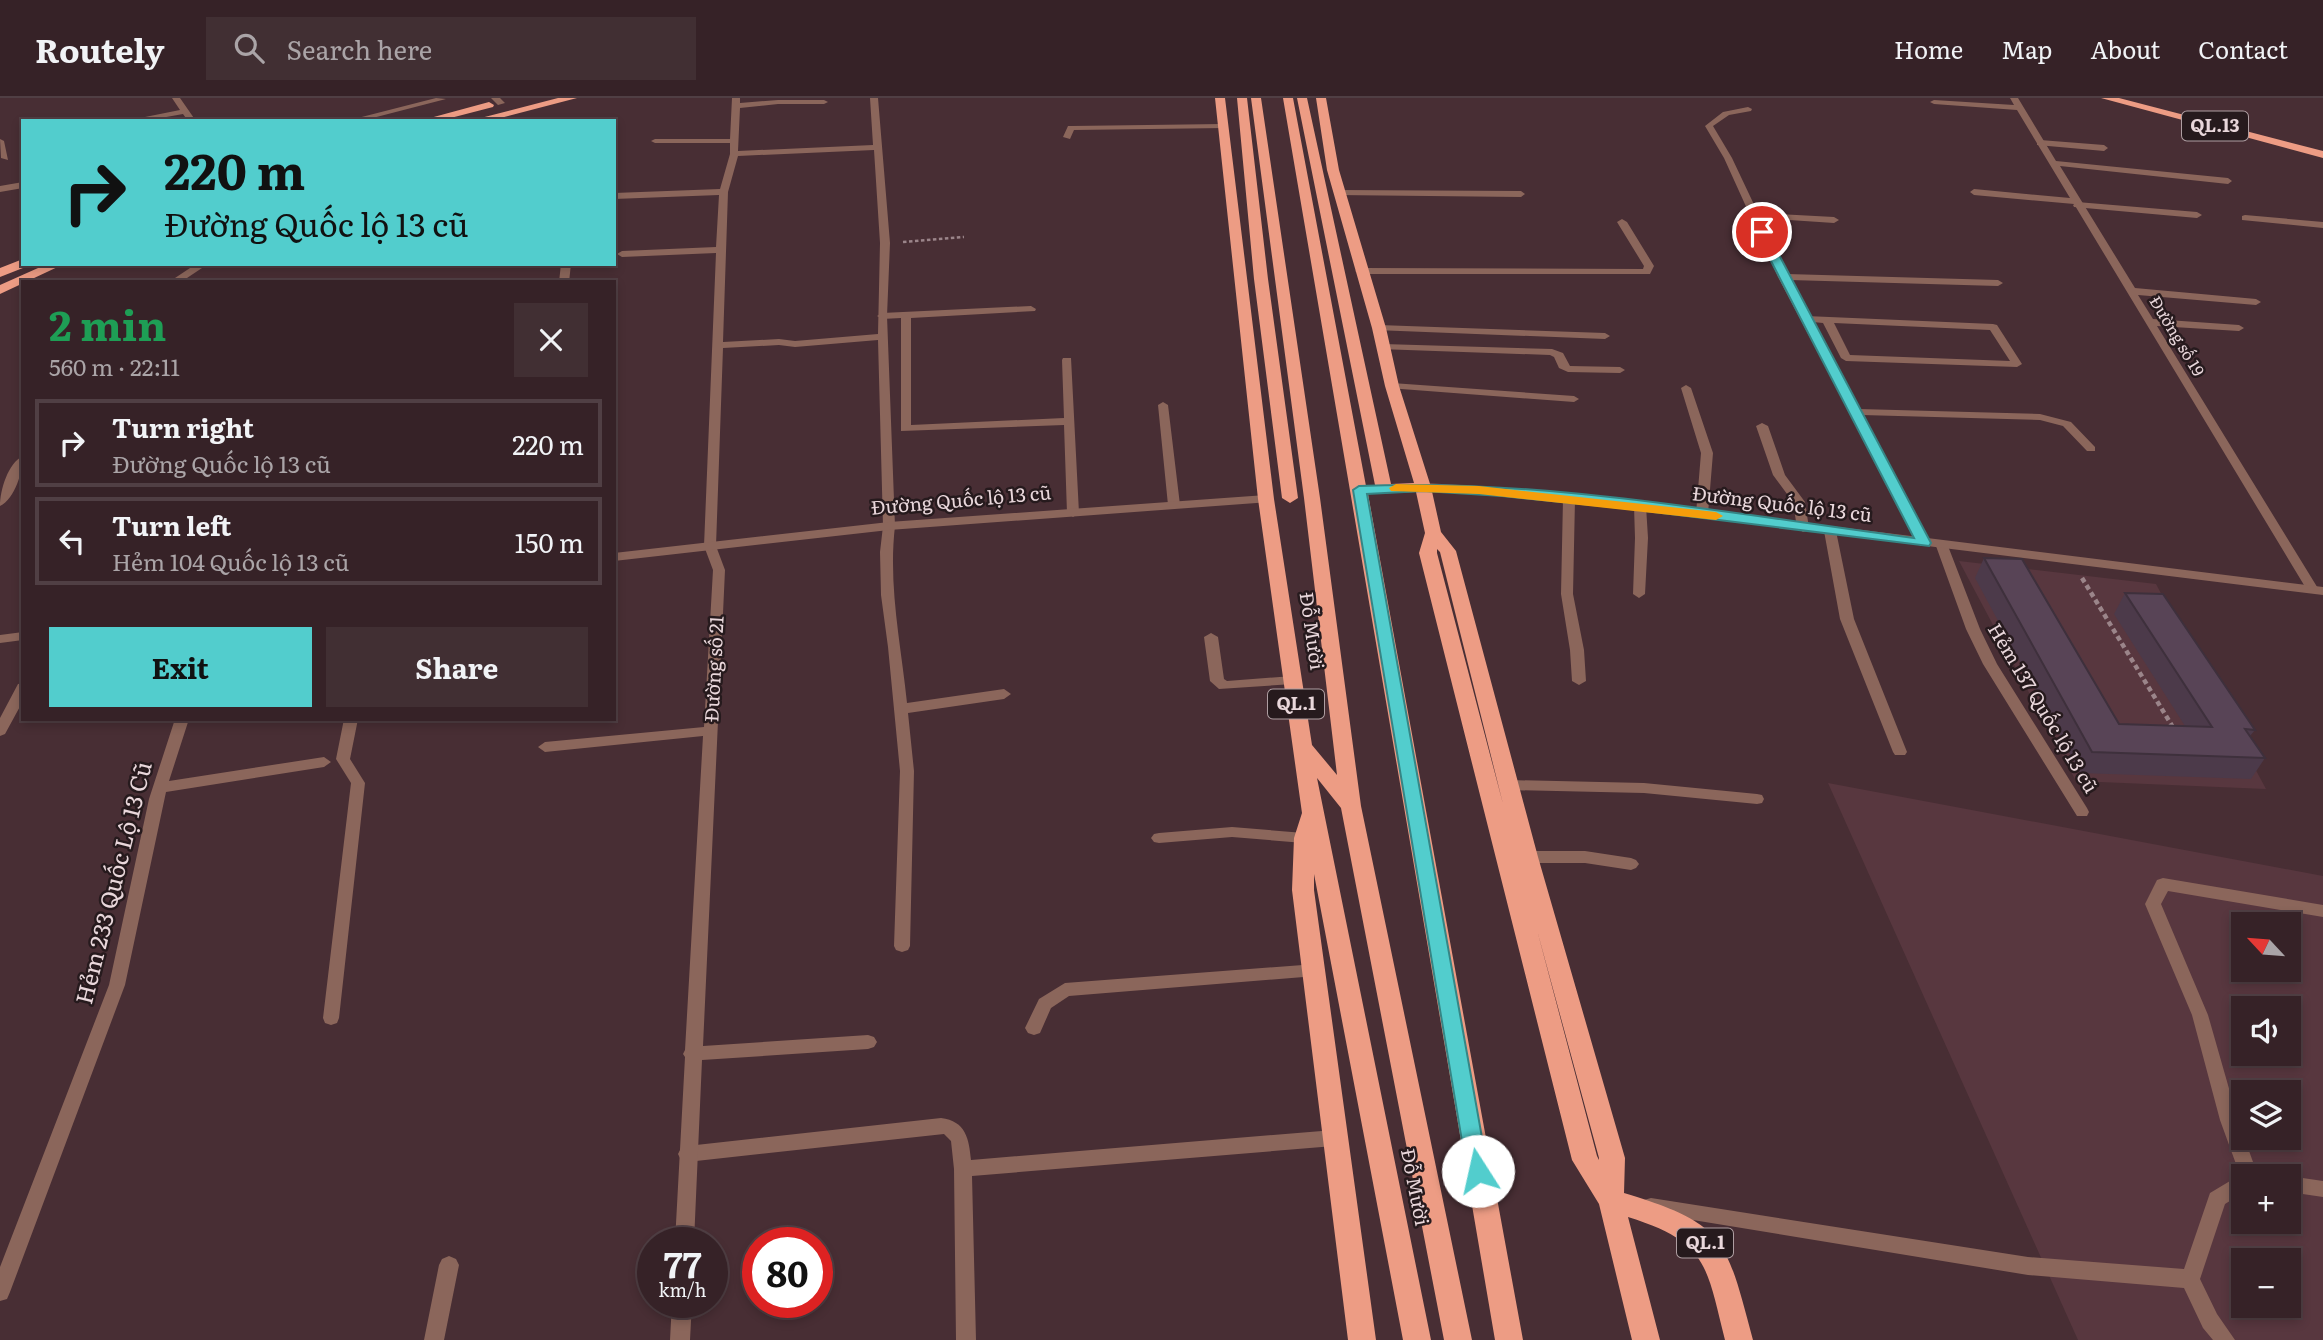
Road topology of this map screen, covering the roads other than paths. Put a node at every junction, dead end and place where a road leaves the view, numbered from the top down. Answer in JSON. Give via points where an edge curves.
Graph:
{"nodes":[{"id":1,"x":176,"y":98,"type":"edge"},
{"id":2,"x":521,"y":98,"type":"edge"},
{"id":3,"x":572,"y":98,"type":"edge"},
{"id":4,"x":874,"y":98,"type":"edge"},
{"id":5,"x":1207,"y":98,"type":"edge"},
{"id":6,"x":1242,"y":98,"type":"edge"},
{"id":7,"x":1256,"y":98,"type":"edge"},
{"id":8,"x":1288,"y":98,"type":"edge"},
{"id":9,"x":1302,"y":98,"type":"edge"},
{"id":10,"x":2014,"y":98,"type":"edge"},
{"id":11,"x":2106,"y":98,"type":"edge"},
{"id":12,"x":2154,"y":98,"type":"edge"},
{"id":13,"x":442,"y":99,"type":"edge"},
{"id":14,"x":1324,"y":99,"type":"edge"},
{"id":15,"x":498,"y":100,"type":"edge"},
{"id":16,"x":736,"y":102,"type":"edge"},
{"id":17,"x":824,"y":102,"type":"dead end"},
{"id":18,"x":1934,"y":102,"type":"dead end"},
{"id":19,"x":2020,"y":108,"type":"junction"},
{"id":20,"x":1748,"y":109,"type":"dead end"},
{"id":21,"x":186,"y":111,"type":"junction"},
{"id":22,"x":1221,"y":112,"type":"edge"},
{"id":23,"x":140,"y":119,"type":"edge"},
{"id":24,"x":191,"y":119,"type":"edge"},
{"id":25,"x":358,"y":119,"type":"edge"},
{"id":26,"x":431,"y":119,"type":"edge"},
{"id":27,"x":483,"y":119,"type":"edge"},
{"id":28,"x":1068,"y":138,"type":"dead end"},
{"id":29,"x":0,"y":141,"type":"edge"},
{"id":30,"x":655,"y":141,"type":"dead end"},
{"id":31,"x":2040,"y":143,"type":"junction"},
{"id":32,"x":2323,"y":143,"type":"edge"},
{"id":33,"x":876,"y":147,"type":"junction"},
{"id":34,"x":735,"y":148,"type":"junction"},
{"id":35,"x":2104,"y":148,"type":"dead end"},
{"id":36,"x":2323,"y":155,"type":"edge"},
{"id":37,"x":5,"y":158,"type":"dead end"},
{"id":38,"x":2052,"y":163,"type":"junction"},
{"id":39,"x":2228,"y":180,"type":"dead end"},
{"id":40,"x":21,"y":185,"type":"edge"},
{"id":41,"x":0,"y":189,"type":"edge"},
{"id":42,"x":724,"y":192,"type":"junction"},
{"id":43,"x":1974,"y":192,"type":"dead end"},
{"id":44,"x":1339,"y":193,"type":"junction"},
{"id":45,"x":1521,"y":194,"type":"dead end"},
{"id":46,"x":616,"y":196,"type":"edge"},
{"id":47,"x":2076,"y":203,"type":"junction"},
{"id":48,"x":1754,"y":215,"type":"junction"},
{"id":49,"x":2197,"y":215,"type":"dead end"},
{"id":50,"x":2245,"y":218,"type":"dead end"},
{"id":51,"x":1834,"y":220,"type":"dead end"},
{"id":52,"x":1622,"y":222,"type":"dead end"},
{"id":53,"x":2323,"y":225,"type":"edge"},
{"id":54,"x":721,"y":250,"type":"junction"},
{"id":55,"x":622,"y":254,"type":"dead end"},
{"id":56,"x":21,"y":264,"type":"edge"},
{"id":57,"x":54,"y":266,"type":"edge"},
{"id":58,"x":200,"y":266,"type":"edge"},
{"id":59,"x":1360,"y":271,"type":"junction"},
{"id":60,"x":0,"y":273,"type":"edge"},
{"id":61,"x":1783,"y":277,"type":"junction"},
{"id":62,"x":1270,"y":278,"type":"junction"},
{"id":63,"x":22,"y":280,"type":"edge"},
{"id":64,"x":177,"y":280,"type":"edge"},
{"id":65,"x":21,"y":281,"type":"edge"},
{"id":66,"x":1998,"y":283,"type":"dead end"},
{"id":67,"x":0,"y":290,"type":"edge"},
{"id":68,"x":2130,"y":291,"type":"junction"},
{"id":69,"x":2256,"y":302,"type":"dead end"},
{"id":70,"x":1031,"y":309,"type":"dead end"},
{"id":71,"x":906,"y":315,"type":"junction"},
{"id":72,"x":882,"y":316,"type":"junction"},
{"id":73,"x":1806,"y":319,"type":"junction"},
{"id":74,"x":1827,"y":320,"type":"junction"},
{"id":75,"x":2150,"y":322,"type":"junction"},
{"id":76,"x":1379,"y":328,"type":"junction"},
{"id":77,"x":2239,"y":328,"type":"dead end"},
{"id":78,"x":1605,"y":336,"type":"dead end"},
{"id":79,"x":882,"y":337,"type":"junction"},
{"id":80,"x":718,"y":345,"type":"junction"},
{"id":81,"x":1383,"y":347,"type":"junction"},
{"id":82,"x":1066,"y":360,"type":"dead end"},
{"id":83,"x":1620,"y":370,"type":"dead end"},
{"id":84,"x":1392,"y":386,"type":"junction"},
{"id":85,"x":1686,"y":388,"type":"dead end"},
{"id":86,"x":1574,"y":399,"type":"dead end"},
{"id":87,"x":1163,"y":405,"type":"dead end"},
{"id":88,"x":1854,"y":412,"type":"junction"},
{"id":89,"x":1068,"y":421,"type":"junction"},
{"id":90,"x":1762,"y":426,"type":"dead end"},
{"id":91,"x":2091,"y":449,"type":"dead end"},
{"id":92,"x":21,"y":463,"type":"edge"},
{"id":93,"x":1423,"y":487,"type":"junction"},
{"id":94,"x":1384,"y":489,"type":"junction"},
{"id":95,"x":1359,"y":490,"type":"junction"},
{"id":96,"x":1290,"y":498,"type":"junction"},
{"id":97,"x":1312,"y":498,"type":"junction"},
{"id":98,"x":1266,"y":499,"type":"junction"},
{"id":99,"x":1569,"y":499,"type":"junction"},
{"id":100,"x":0,"y":502,"type":"edge"},
{"id":101,"x":1174,"y":505,"type":"junction"},
{"id":102,"x":1640,"y":506,"type":"junction"},
{"id":103,"x":1073,"y":513,"type":"junction"},
{"id":104,"x":1702,"y":514,"type":"junction"},
{"id":105,"x":889,"y":526,"type":"junction"},
{"id":106,"x":1803,"y":528,"type":"junction"},
{"id":107,"x":1830,"y":531,"type":"junction"},
{"id":108,"x":1433,"y":533,"type":"junction"},
{"id":109,"x":1924,"y":543,"type":"junction"},
{"id":110,"x":710,"y":546,"type":"junction"},
{"id":111,"x":1942,"y":546,"type":"junction"},
{"id":112,"x":616,"y":557,"type":"edge"},
{"id":113,"x":2318,"y":591,"type":"edge"},
{"id":114,"x":1639,"y":594,"type":"dead end"},
{"id":115,"x":21,"y":636,"type":"edge"},
{"id":116,"x":1211,"y":637,"type":"dead end"},
{"id":117,"x":0,"y":639,"type":"edge"},
{"id":118,"x":1293,"y":680,"type":"junction"},
{"id":119,"x":1579,"y":681,"type":"dead end"},
{"id":120,"x":21,"y":692,"type":"edge"},
{"id":121,"x":1004,"y":694,"type":"dead end"},
{"id":122,"x":901,"y":709,"type":"junction"},
{"id":123,"x":181,"y":721,"type":"edge"},
{"id":124,"x":351,"y":721,"type":"edge"},
{"id":125,"x":0,"y":731,"type":"edge"},
{"id":126,"x":710,"y":731,"type":"junction"},
{"id":127,"x":1302,"y":746,"type":"junction"},
{"id":128,"x":545,"y":747,"type":"dead end"},
{"id":129,"x":1900,"y":752,"type":"dead end"},
{"id":130,"x":324,"y":762,"type":"dead end"},
{"id":131,"x":1508,"y":785,"type":"junction"},
{"id":132,"x":159,"y":788,"type":"junction"},
{"id":133,"x":1757,"y":799,"type":"dead end"},
{"id":134,"x":1351,"y":806,"type":"junction"},
{"id":135,"x":1312,"y":811,"type":"junction"},
{"id":136,"x":2082,"y":812,"type":"dead end"},
{"id":137,"x":1159,"y":838,"type":"dead end"},
{"id":138,"x":1304,"y":838,"type":"junction"},
{"id":139,"x":1527,"y":856,"type":"junction"},
{"id":140,"x":1631,"y":864,"type":"dead end"},
{"id":141,"x":2323,"y":911,"type":"edge"},
{"id":142,"x":902,"y":946,"type":"dead end"},
{"id":143,"x":1316,"y":970,"type":"junction"},
{"id":144,"x":331,"y":1018,"type":"dead end"},
{"id":145,"x":1034,"y":1028,"type":"dead end"},
{"id":146,"x":869,"y":1042,"type":"dead end"},
{"id":147,"x":692,"y":1054,"type":"junction"},
{"id":148,"x":1334,"y":1138,"type":"junction"},
{"id":149,"x":687,"y":1154,"type":"junction"},
{"id":150,"x":2245,"y":1164,"type":"edge"},
{"id":151,"x":963,"y":1170,"type":"junction"},
{"id":152,"x":2301,"y":1186,"type":"edge"},
{"id":153,"x":2323,"y":1189,"type":"edge"},
{"id":154,"x":2231,"y":1190,"type":"edge"},
{"id":155,"x":1611,"y":1200,"type":"junction"},
{"id":156,"x":685,"y":1227,"type":"edge"},
{"id":157,"x":449,"y":1265,"type":"dead end"},
{"id":158,"x":2190,"y":1279,"type":"junction"},
{"id":159,"x":0,"y":1292,"type":"edge"},
{"id":160,"x":681,"y":1318,"type":"edge"},
{"id":161,"x":433,"y":1340,"type":"edge"},
{"id":162,"x":680,"y":1340,"type":"edge"},
{"id":163,"x":966,"y":1340,"type":"edge"},
{"id":164,"x":1362,"y":1340,"type":"edge"},
{"id":165,"x":1417,"y":1340,"type":"edge"},
{"id":166,"x":1458,"y":1340,"type":"edge"},
{"id":167,"x":1509,"y":1340,"type":"edge"},
{"id":168,"x":1646,"y":1340,"type":"edge"},
{"id":169,"x":1739,"y":1340,"type":"edge"},
{"id":170,"x":2225,"y":1340,"type":"edge"}],
"edges":[{"from":1,"to":21,"type":"street"},
{"from":2,"to":15,"type":"highway"},
{"from":3,"to":27,"type":"highway"},
{"from":4,"to":33,"type":"street"},
{"from":5,"to":22,"type":"highway"},
{"from":6,"to":62,"type":"highway","number":"QL.1"},
{"from":7,"to":62,"type":"highway","number":"QL.1"},
{"from":8,"to":95,"type":"highway"},
{"from":9,"to":94,"type":"highway"},
{"from":10,"to":19,"type":"street","name":"Đường số 19"},
{"from":11,"to":36,"type":"highway","number":"QL.13"},
{"from":12,"to":32,"type":"highway","number":"QL.13"},
{"from":13,"to":25,"type":"street"},
{"from":14,"to":44,"type":"highway","via":[[1328,149]]},
{"from":15,"to":26,"type":"highway"},
{"from":16,"to":17,"type":"street"},
{"from":16,"to":34,"type":"street","name":"Đường số 21"},
{"from":18,"to":19,"type":"street"},
{"from":19,"to":31,"type":"street","name":"Đường số 19"},
{"from":20,"to":48,"type":"street","via":[[1716,117],[1709,126]]},
{"from":21,"to":23,"type":"street"},
{"from":21,"to":24,"type":"street"},
{"from":22,"to":28,"type":"street","via":[[1071,128]]},
{"from":22,"to":98,"type":"highway","name":"Đỗ Mười","number":"QL.1"},
{"from":29,"to":37,"type":"street"},
{"from":30,"to":34,"type":"street"},
{"from":31,"to":35,"type":"street"},
{"from":31,"to":38,"type":"street","name":"Đường số 19"},
{"from":33,"to":34,"type":"street"},
{"from":33,"to":72,"type":"street","via":[[885,243]]},
{"from":34,"to":42,"type":"street","name":"Đường số 21"},
{"from":38,"to":39,"type":"street"},
{"from":38,"to":47,"type":"street","name":"Đường số 19"},
{"from":40,"to":41,"type":"street"},
{"from":42,"to":46,"type":"street"},
{"from":42,"to":54,"type":"street","name":"Đường số 21"},
{"from":43,"to":47,"type":"street"},
{"from":44,"to":45,"type":"street"},
{"from":44,"to":59,"type":"highway"},
{"from":47,"to":49,"type":"street"},
{"from":47,"to":68,"type":"street","name":"Đường số 19"},
{"from":48,"to":51,"type":"street"},
{"from":48,"to":61,"type":"street"},
{"from":50,"to":53,"type":"street"},
{"from":52,"to":59,"type":"street","via":[[1649,267],[1647,272]]},
{"from":54,"to":55,"type":"street"},
{"from":54,"to":80,"type":"street","name":"Đường số 21"},
{"from":56,"to":60,"type":"highway"},
{"from":57,"to":63,"type":"highway"},
{"from":58,"to":64,"type":"street"},
{"from":59,"to":76,"type":"highway"},
{"from":61,"to":66,"type":"street"},
{"from":61,"to":73,"type":"street"},
{"from":62,"to":96,"type":"highway","number":"QL.1"},
{"from":62,"to":97,"type":"highway","name":"Đỗ Mười","number":"QL.1"},
{"from":65,"to":67,"type":"highway"},
{"from":68,"to":69,"type":"street"},
{"from":68,"to":75,"type":"street","name":"Đường số 19"},
{"from":70,"to":71,"type":"street"},
{"from":71,"to":72,"type":"street"},
{"from":71,"to":89,"type":"street","via":[[905,429]]},
{"from":72,"to":79,"type":"street"},
{"from":73,"to":74,"type":"street"},
{"from":73,"to":88,"type":"street"},
{"from":74,"to":74,"type":"street","via":[[1993,327],[2017,364],[1846,358]]},
{"from":75,"to":77,"type":"street"},
{"from":75,"to":113,"type":"street","name":"Đường số 19"},
{"from":76,"to":78,"type":"street"},
{"from":76,"to":81,"type":"highway"},
{"from":79,"to":80,"type":"street"},
{"from":79,"to":105,"type":"street"},
{"from":80,"to":110,"type":"street","name":"Đường số 21"},
{"from":81,"to":83,"type":"street","via":[[1552,352],[1568,369]]},
{"from":81,"to":84,"type":"highway"},
{"from":82,"to":89,"type":"street"},
{"from":84,"to":86,"type":"street"},
{"from":84,"to":93,"type":"highway"},
{"from":85,"to":104,"type":"street","via":[[1707,453]]},
{"from":87,"to":101,"type":"street"},
{"from":88,"to":91,"type":"street","via":[[2040,417],[2067,424]]},
{"from":88,"to":109,"type":"street"},
{"from":89,"to":103,"type":"street"},
{"from":90,"to":106,"type":"street","via":[[1779,475],[1799,502]]},
{"from":92,"to":100,"type":"street"},
{"from":93,"to":94,"type":"highway","name":"Đường Quốc lộ 13 cũ"},
{"from":93,"to":99,"type":"street","name":"Đường Quốc lộ 13 cũ"},
{"from":93,"to":108,"type":"highway"},
{"from":94,"to":95,"type":"highway","name":"Đường Quốc lộ 13 cũ"},
{"from":95,"to":167,"type":"highway"},
{"from":96,"to":97,"type":"highway","name":"Đường Quốc lộ 13 cũ"},
{"from":96,"to":98,"type":"highway","name":"Đường Quốc lộ 13 cũ"},
{"from":97,"to":134,"type":"highway","name":"Đỗ Mười","number":"QL.1"},
{"from":98,"to":101,"type":"street","name":"Đường Quốc lộ 13 cũ"},
{"from":98,"to":118,"type":"highway","name":"Đỗ Mười","number":"QL.1"},
{"from":99,"to":102,"type":"street","name":"Đường Quốc lộ 13 cũ"},
{"from":99,"to":119,"type":"street","via":[[1567,594]]},
{"from":101,"to":103,"type":"street","name":"Đường Quốc lộ 13 cũ"},
{"from":102,"to":104,"type":"street","name":"Đường Quốc lộ 13 cũ"},
{"from":102,"to":114,"type":"street"},
{"from":103,"to":105,"type":"street","name":"Đường Quốc lộ 13 cũ"},
{"from":104,"to":106,"type":"street","name":"Đường Quốc lộ 13 cũ"},
{"from":105,"to":110,"type":"street","name":"Đường Quốc lộ 13 cũ"},
{"from":105,"to":122,"type":"street","via":[[887,595]]},
{"from":106,"to":107,"type":"street","name":"Đường Quốc lộ 13 cũ"},
{"from":107,"to":109,"type":"street","name":"Đường Quốc lộ 13 cũ"},
{"from":107,"to":129,"type":"street","via":[[1847,619]]},
{"from":108,"to":131,"type":"highway","via":[[1448,551]]},
{"from":108,"to":155,"type":"highway","via":[[1428,553],[1585,1160]]},
{"from":109,"to":111,"type":"street","name":"Đường Quốc lộ 13 cũ"},
{"from":110,"to":112,"type":"street","name":"Đường Quốc lộ 13 cũ"},
{"from":110,"to":126,"type":"street","name":"Đường số 21","via":[[719,570]]},
{"from":111,"to":113,"type":"street","name":"Đường Quốc lộ 13 cũ"},
{"from":111,"to":136,"type":"street","name":"Hẻm 137 Quốc lộ 13 cũ","via":[[1990,664]]},
{"from":115,"to":117,"type":"street"},
{"from":116,"to":118,"type":"street","via":[[1217,681],[1224,686]]},
{"from":118,"to":127,"type":"highway","name":"Đỗ Mười","number":"QL.1"},
{"from":120,"to":125,"type":"street"},
{"from":121,"to":122,"type":"street"},
{"from":122,"to":142,"type":"street","via":[[907,771]]},
{"from":123,"to":132,"type":"street","name":"Hẻm 233 Quốc Lộ 13 Cũ"},
{"from":124,"to":144,"type":"street","via":[[343,759],[358,783]]},
{"from":126,"to":128,"type":"street"},
{"from":126,"to":147,"type":"street","name":"Đường số 21"},
{"from":127,"to":134,"type":"highway"},
{"from":127,"to":135,"type":"highway","name":"Đỗ Mười","number":"QL.1"},
{"from":130,"to":132,"type":"street"},
{"from":131,"to":133,"type":"street","via":[[1644,788]]},
{"from":131,"to":139,"type":"highway"},
{"from":132,"to":159,"type":"street","name":"Hẻm 233 Quốc Lộ 13 Cũ","via":[[117,985]]},
{"from":134,"to":166,"type":"highway","name":"Đỗ Mười","number":"QL.1"},
{"from":135,"to":138,"type":"highway","number":"QL.1"},
{"from":135,"to":165,"type":"highway","name":"Đỗ Mười","number":"QL.1"},
{"from":137,"to":138,"type":"street","via":[[1232,832]]},
{"from":138,"to":143,"type":"highway","number":"QL.1","via":[[1303,890]]},
{"from":139,"to":140,"type":"street"},
{"from":139,"to":155,"type":"highway","via":[[1612,1158]]},
{"from":141,"to":150,"type":"street","via":[[2163,884],[2153,905],[2200,1015]]},
{"from":143,"to":145,"type":"street","via":[[1065,990],[1045,1004]]},
{"from":143,"to":148,"type":"highway","number":"QL.1"},
{"from":146,"to":147,"type":"street"},
{"from":147,"to":149,"type":"street","name":"Đường số 21"},
{"from":148,"to":151,"type":"street"},
{"from":148,"to":164,"type":"highway","number":"QL.1"},
{"from":149,"to":151,"type":"street","via":[[941,1126],[956,1131],[960,1138]]},
{"from":149,"to":156,"type":"street","name":"Đường số 21"},
{"from":151,"to":163,"type":"street"},
{"from":152,"to":153,"type":"street"},
{"from":154,"to":158,"type":"street","via":[[2217,1199]]},
{"from":155,"to":158,"type":"street","via":[[2028,1266]]},
{"from":155,"to":168,"type":"highway"},
{"from":155,"to":169,"type":"highway","number":"QL.1","via":[[1675,1223],[1703,1241],[1720,1268]]},
{"from":157,"to":161,"type":"street"},
{"from":158,"to":170,"type":"street","via":[[2210,1321]]},
{"from":160,"to":162,"type":"street"}]}
